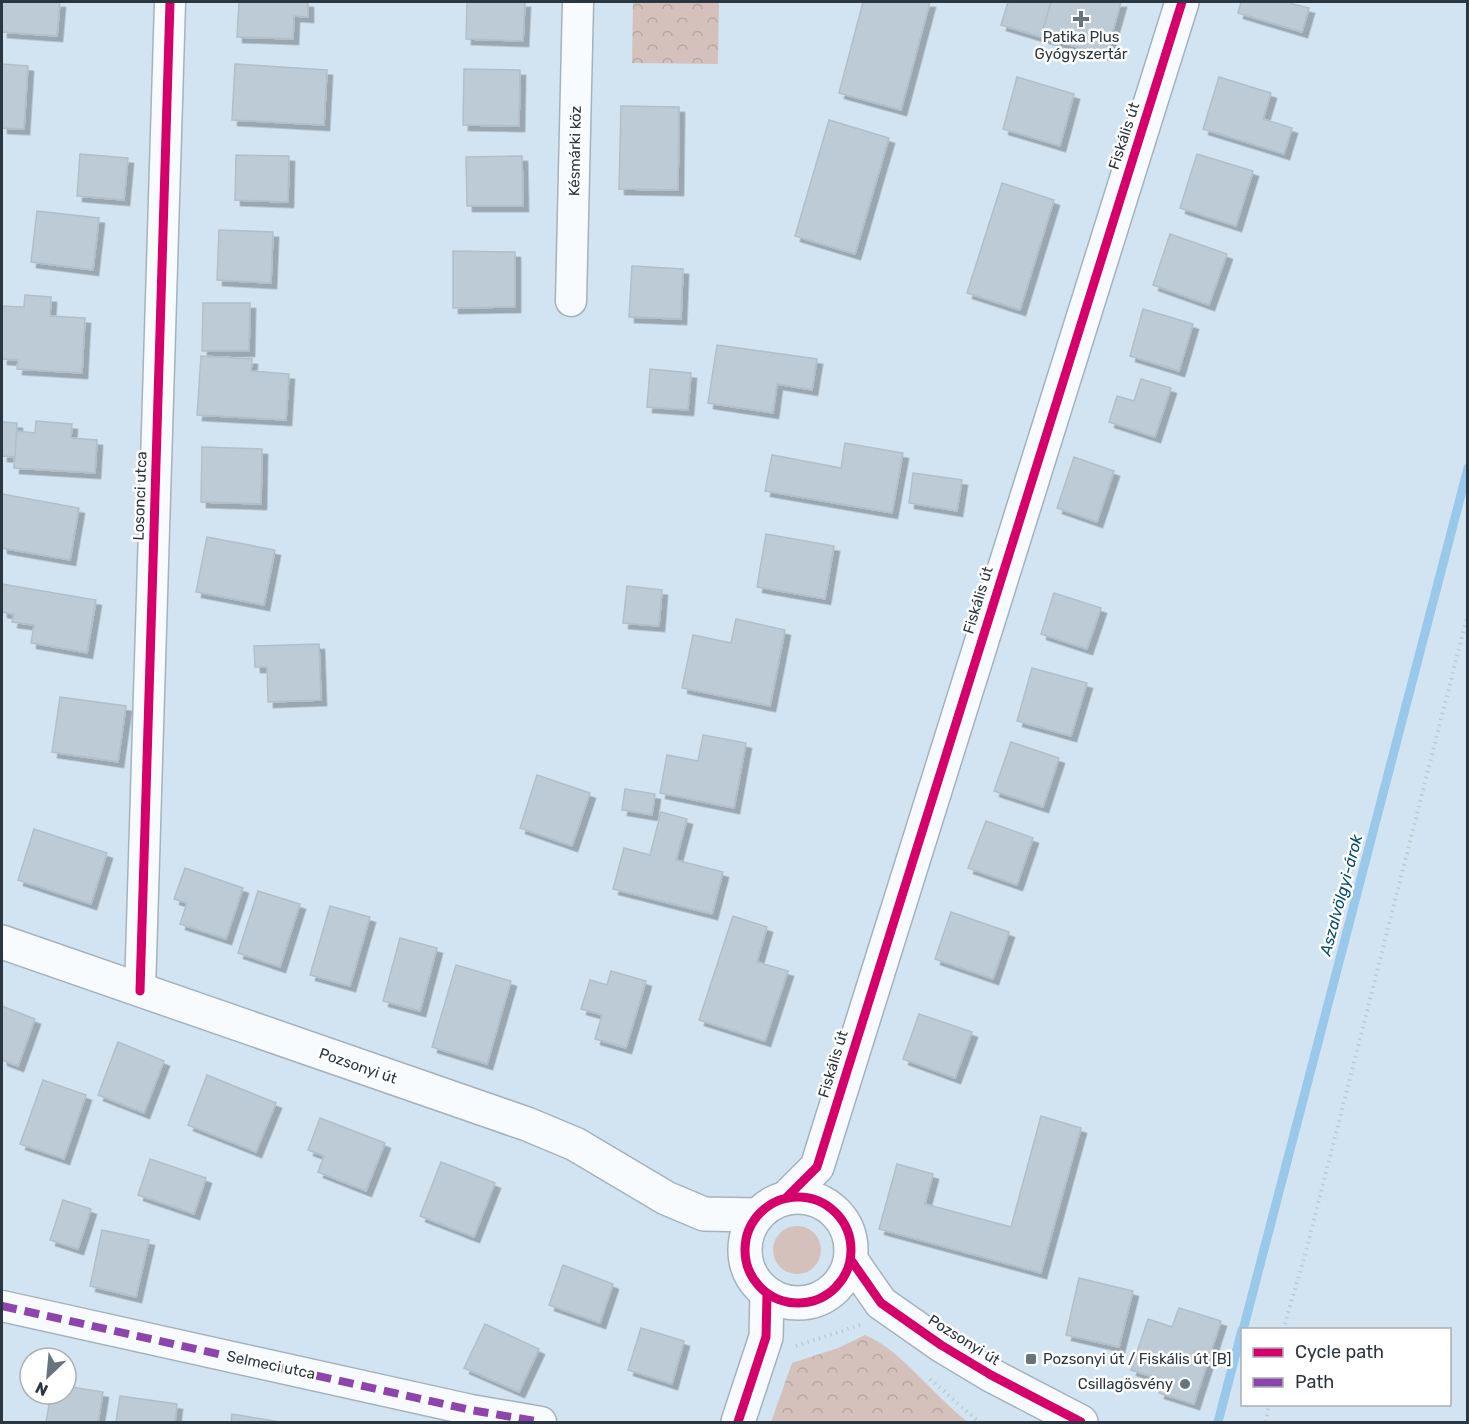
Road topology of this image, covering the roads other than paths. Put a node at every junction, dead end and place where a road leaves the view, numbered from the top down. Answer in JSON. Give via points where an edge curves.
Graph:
{"nodes":[{"id":1,"x":170,"y":2,"type":"edge"},
{"id":2,"x":578,"y":2,"type":"edge"},
{"id":3,"x":1182,"y":2,"type":"edge"},
{"id":4,"x":571,"y":301,"type":"dead end"},
{"id":5,"x":2,"y":942,"type":"edge"},
{"id":6,"x":140,"y":991,"type":"junction"},
{"id":7,"x":817,"y":1167,"type":"junction"},
{"id":8,"x":787,"y":1197,"type":"junction"},
{"id":9,"x":830,"y":1207,"type":"junction"},
{"id":10,"x":705,"y":1214,"type":"junction"},
{"id":11,"x":757,"y":1215,"type":"junction"},
{"id":12,"x":851,"y":1260,"type":"junction"},
{"id":13,"x":746,"y":1263,"type":"junction"},
{"id":14,"x":831,"y":1293,"type":"junction"},
{"id":15,"x":766,"y":1294,"type":"junction"},
{"id":16,"x":799,"y":1304,"type":"junction"},
{"id":17,"x":2,"y":1306,"type":"edge"},
{"id":18,"x":873,"y":1313,"type":"junction"},
{"id":19,"x":777,"y":1344,"type":"junction"},
{"id":20,"x":541,"y":1422,"type":"edge"},
{"id":21,"x":738,"y":1422,"type":"edge"},
{"id":22,"x":1081,"y":1422,"type":"edge"}],
"edges":[{"from":1,"to":6,"type":"street","name":"Losonci utca"},
{"from":2,"to":4,"type":"street","name":"Késmárki köz"},
{"from":3,"to":7,"type":"street","name":"Fiskális út"},
{"from":5,"to":6,"type":"street","name":"Pozsonyi út"},
{"from":6,"to":10,"type":"street","name":"Pozsonyi út","via":[[527,1124],[575,1144],[666,1198]]},
{"from":7,"to":8,"type":"street","name":"Fiskális út"},
{"from":7,"to":9,"type":"street"},
{"from":8,"to":9,"type":"street","via":[[810,1198]]},
{"from":8,"to":11,"type":"street"},
{"from":9,"to":12,"type":"street","via":[[848,1230]]},
{"from":10,"to":11,"type":"street","name":"Pozsonyi út"},
{"from":10,"to":13,"type":"street","name":"Pozsonyi út"},
{"from":11,"to":13,"type":"street","via":[[746,1238]]},
{"from":12,"to":14,"type":"street","via":[[844,1279]]},
{"from":12,"to":18,"type":"street","name":"Pozsonyi út"},
{"from":13,"to":15,"type":"street","via":[[754,1281]]},
{"from":14,"to":16,"type":"street"},
{"from":14,"to":18,"type":"street","name":"Pozsonyi út"},
{"from":15,"to":16,"type":"street","via":[[782,1302]]},
{"from":15,"to":19,"type":"street"},
{"from":16,"to":19,"type":"street"},
{"from":17,"to":20,"type":"street","name":"Selmeci utca"},
{"from":18,"to":22,"type":"street","name":"Pozsonyi út","via":[[941,1345]]},
{"from":19,"to":21,"type":"street"}]}
